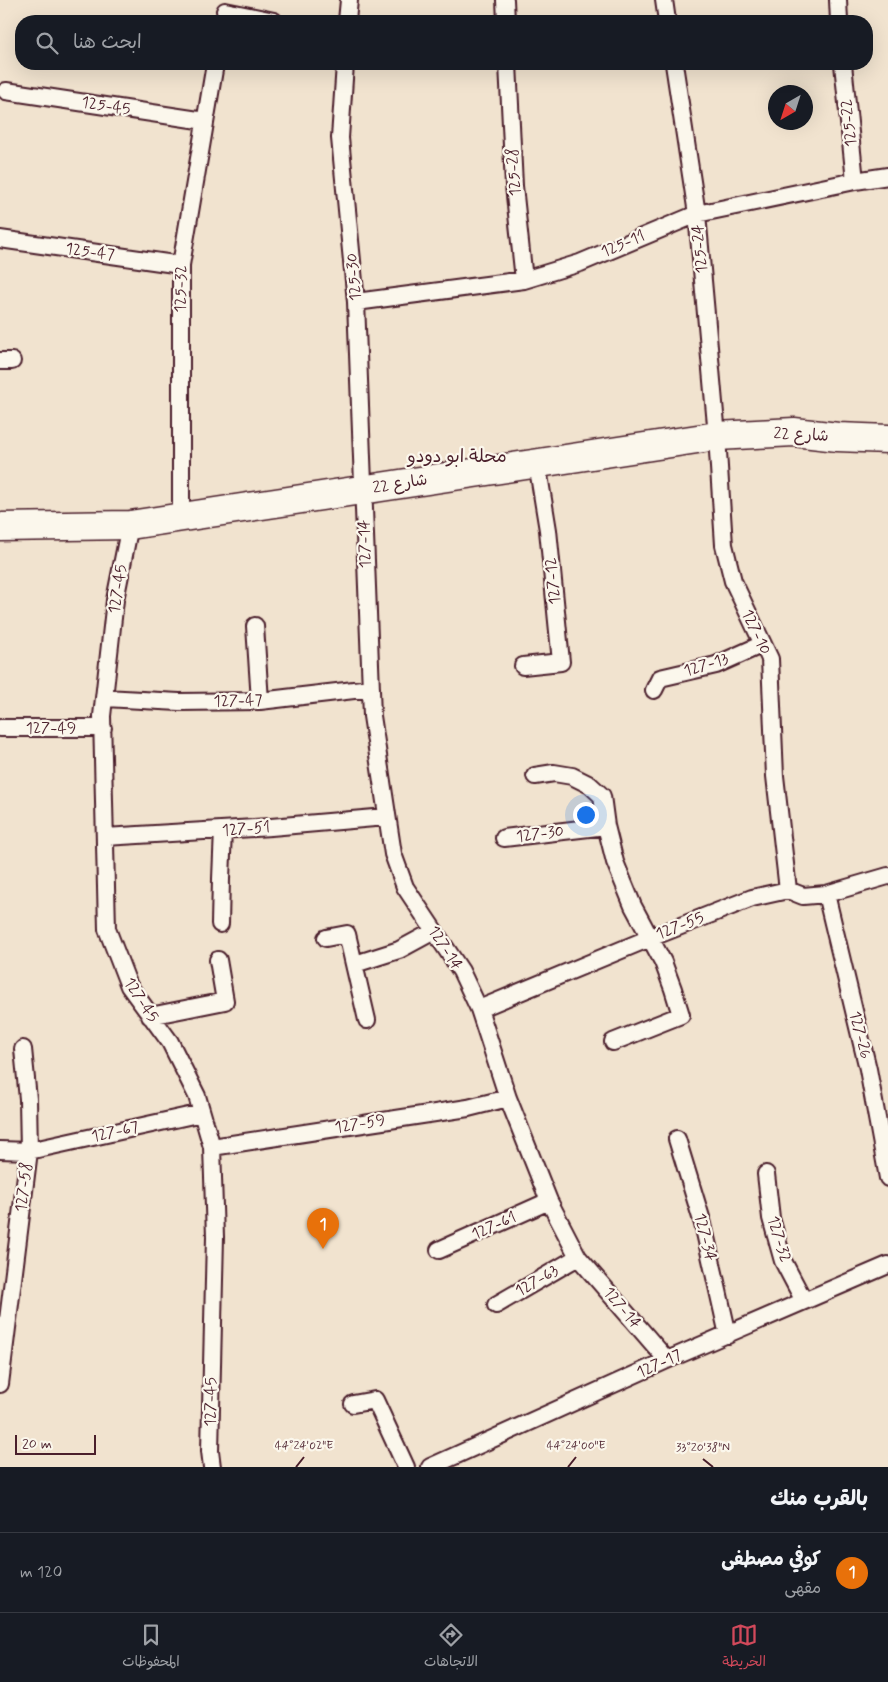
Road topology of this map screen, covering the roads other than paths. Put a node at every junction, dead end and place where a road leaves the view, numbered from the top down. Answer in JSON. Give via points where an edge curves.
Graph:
{"nodes":[{"id":1,"x":349,"y":0,"type":"edge"},
{"id":2,"x":505,"y":0,"type":"edge"},
{"id":3,"x":664,"y":0,"type":"edge"},
{"id":4,"x":838,"y":0,"type":"edge"},
{"id":5,"x":225,"y":11,"type":"edge"},
{"id":6,"x":245,"y":15,"type":"edge"},
{"id":7,"x":348,"y":15,"type":"edge"},
{"id":8,"x":506,"y":15,"type":"edge"},
{"id":9,"x":666,"y":15,"type":"edge"},
{"id":10,"x":839,"y":15,"type":"edge"},
{"id":11,"x":214,"y":70,"type":"edge"},
{"id":12,"x":345,"y":70,"type":"edge"},
{"id":13,"x":508,"y":70,"type":"edge"},
{"id":14,"x":675,"y":70,"type":"edge"},
{"id":15,"x":844,"y":70,"type":"edge"},
{"id":16,"x":6,"y":91,"type":"dead end"},
{"id":17,"x":206,"y":121,"type":"junction"},
{"id":18,"x":888,"y":176,"type":"edge"},
{"id":19,"x":854,"y":181,"type":"junction"},
{"id":20,"x":697,"y":214,"type":"junction"},
{"id":21,"x":0,"y":239,"type":"edge"},
{"id":22,"x":181,"y":265,"type":"junction"},
{"id":23,"x":524,"y":280,"type":"junction"},
{"id":24,"x":356,"y":302,"type":"junction"},
{"id":25,"x":718,"y":436,"type":"junction"},
{"id":26,"x":888,"y":439,"type":"edge"},
{"id":27,"x":537,"y":463,"type":"junction"},
{"id":28,"x":362,"y":490,"type":"junction"},
{"id":29,"x":181,"y":518,"type":"junction"},
{"id":30,"x":130,"y":525,"type":"junction"},
{"id":31,"x":0,"y":527,"type":"edge"},
{"id":32,"x":254,"y":626,"type":"dead end"},
{"id":33,"x":763,"y":644,"type":"junction"},
{"id":34,"x":524,"y":666,"type":"dead end"},
{"id":35,"x":371,"y":688,"type":"junction"},
{"id":36,"x":654,"y":690,"type":"dead end"},
{"id":37,"x":105,"y":698,"type":"junction"},
{"id":38,"x":260,"y":701,"type":"junction"},
{"id":39,"x":0,"y":728,"type":"edge"},
{"id":40,"x":103,"y":728,"type":"junction"},
{"id":41,"x":535,"y":776,"type":"dead end"},
{"id":42,"x":386,"y":817,"type":"junction"},
{"id":43,"x":606,"y":826,"type":"junction"},
{"id":44,"x":224,"y":830,"type":"junction"},
{"id":45,"x":105,"y":837,"type":"junction"},
{"id":46,"x":504,"y":838,"type":"dead end"},
{"id":47,"x":888,"y":876,"type":"edge"},
{"id":48,"x":788,"y":890,"type":"junction"},
{"id":49,"x":826,"y":894,"type":"junction"},
{"id":50,"x":220,"y":924,"type":"dead end"},
{"id":51,"x":434,"y":931,"type":"junction"},
{"id":52,"x":326,"y":938,"type":"dead end"},
{"id":53,"x":650,"y":938,"type":"junction"},
{"id":54,"x":218,"y":960,"type":"dead end"},
{"id":55,"x":355,"y":964,"type":"junction"},
{"id":56,"x":479,"y":1009,"type":"junction"},
{"id":57,"x":150,"y":1016,"type":"junction"},
{"id":58,"x":368,"y":1020,"type":"dead end"},
{"id":59,"x":613,"y":1042,"type":"dead end"},
{"id":60,"x":23,"y":1049,"type":"dead end"},
{"id":61,"x":508,"y":1098,"type":"junction"},
{"id":62,"x":202,"y":1113,"type":"junction"},
{"id":63,"x":677,"y":1140,"type":"dead end"},
{"id":64,"x":212,"y":1148,"type":"junction"},
{"id":65,"x":0,"y":1150,"type":"edge"},
{"id":66,"x":29,"y":1151,"type":"junction"},
{"id":67,"x":766,"y":1174,"type":"dead end"},
{"id":68,"x":888,"y":1178,"type":"edge"},
{"id":69,"x":549,"y":1201,"type":"junction"},
{"id":70,"x":439,"y":1250,"type":"dead end"},
{"id":71,"x":578,"y":1257,"type":"junction"},
{"id":72,"x":887,"y":1268,"type":"edge"},
{"id":73,"x":804,"y":1301,"type":"junction"},
{"id":74,"x":496,"y":1304,"type":"dead end"},
{"id":75,"x":728,"y":1335,"type":"junction"},
{"id":76,"x":667,"y":1360,"type":"junction"},
{"id":77,"x":0,"y":1384,"type":"edge"},
{"id":78,"x":353,"y":1404,"type":"dead end"},
{"id":79,"x":212,"y":1467,"type":"edge"},
{"id":80,"x":406,"y":1467,"type":"edge"},
{"id":81,"x":430,"y":1467,"type":"edge"}],
"edges":[{"from":1,"to":7,"type":"lane"},
{"from":2,"to":8,"type":"lane"},
{"from":3,"to":9,"type":"lane"},
{"from":4,"to":10,"type":"lane"},
{"from":5,"to":6,"type":"lane"},
{"from":11,"to":17,"type":"lane","name":"125-32"},
{"from":12,"to":24,"type":"lane","name":"125-30","via":[[340,138]]},
{"from":13,"to":23,"type":"lane","name":"125-28","via":[[514,186]]},
{"from":14,"to":20,"type":"lane","name":"125-24"},
{"from":15,"to":19,"type":"lane","name":"125-22"},
{"from":16,"to":17,"type":"lane","name":"125-45"},
{"from":17,"to":22,"type":"lane","name":"125-32"},
{"from":18,"to":19,"type":"lane","name":"125-11"},
{"from":19,"to":20,"type":"lane","name":"125-11"},
{"from":20,"to":23,"type":"lane","name":"125-11","via":[[580,263]]},
{"from":20,"to":25,"type":"lane","name":"125-24"},
{"from":21,"to":22,"type":"lane","name":"125-47"},
{"from":22,"to":29,"type":"lane","name":"125-32"},
{"from":23,"to":24,"type":"lane","name":"125-11"},
{"from":24,"to":28,"type":"lane","name":"125-30"},
{"from":25,"to":26,"type":"street","name":"شارع 22","via":[[794,432]]},
{"from":25,"to":27,"type":"street","name":"شارع 22"},
{"from":25,"to":33,"type":"lane","name":"127-10","via":[[724,545],[733,581]]},
{"from":27,"to":28,"type":"street","name":"شارع 22"},
{"from":27,"to":34,"type":"lane","name":"127-12","via":[[548,530],[561,662]]},
{"from":28,"to":29,"type":"street","name":"شارع 22"},
{"from":28,"to":35,"type":"lane","name":"127-14"},
{"from":29,"to":30,"type":"street","name":"شارع 22"},
{"from":30,"to":31,"type":"street","name":"شارع 22"},
{"from":30,"to":37,"type":"lane","name":"127-45","via":[[116,600]]},
{"from":32,"to":38,"type":"lane"},
{"from":33,"to":36,"type":"lane","name":"127-13","via":[[716,665],[660,678]]},
{"from":33,"to":48,"type":"lane","name":"127-10","via":[[770,659],[775,776]]},
{"from":35,"to":38,"type":"lane","name":"127-47"},
{"from":35,"to":42,"type":"lane","name":"127-14"},
{"from":37,"to":38,"type":"lane","name":"127-47","via":[[179,702]]},
{"from":37,"to":40,"type":"lane","name":"127-45"},
{"from":39,"to":40,"type":"lane","name":"127-49"},
{"from":40,"to":45,"type":"lane","name":"127-45"},
{"from":41,"to":43,"type":"lane","via":[[572,776],[590,785],[602,796]]},
{"from":42,"to":44,"type":"lane","name":"127-51"},
{"from":42,"to":51,"type":"lane","name":"127-14","via":[[393,854],[405,887]]},
{"from":43,"to":46,"type":"lane","name":"127-30"},
{"from":43,"to":53,"type":"lane","via":[[619,871]]},
{"from":44,"to":45,"type":"lane","name":"127-51"},
{"from":44,"to":50,"type":"lane"},
{"from":45,"to":57,"type":"lane","name":"127-45","via":[[107,929],[129,986]]},
{"from":47,"to":49,"type":"lane","name":"127-55"},
{"from":48,"to":49,"type":"lane","name":"127-55","via":[[803,896]]},
{"from":48,"to":53,"type":"lane","name":"127-55","via":[[752,898]]},
{"from":49,"to":68,"type":"lane","name":"127-26","via":[[868,1069]]},
{"from":51,"to":55,"type":"lane","via":[[400,950]]},
{"from":51,"to":56,"type":"lane","name":"127-14","via":[[461,971]]},
{"from":52,"to":55,"type":"lane","via":[[347,934]]},
{"from":53,"to":56,"type":"lane","name":"127-55"},
{"from":53,"to":59,"type":"lane","via":[[663,962],[681,1015]]},
{"from":54,"to":57,"type":"lane","via":[[225,1001]]},
{"from":55,"to":58,"type":"lane"},
{"from":56,"to":61,"type":"lane","name":"127-14"},
{"from":57,"to":62,"type":"lane","name":"127-45","via":[[170,1042]]},
{"from":60,"to":66,"type":"lane","name":"127-58"},
{"from":61,"to":64,"type":"lane","name":"127-59","via":[[468,1108]]},
{"from":61,"to":69,"type":"lane","name":"127-14"},
{"from":62,"to":64,"type":"lane","name":"127-45"},
{"from":62,"to":66,"type":"lane","name":"127-67"},
{"from":63,"to":75,"type":"lane","name":"127-34","via":[[703,1224]]},
{"from":64,"to":79,"type":"lane","name":"127-45","via":[[215,1237]]},
{"from":65,"to":66,"type":"lane","name":"127-67"},
{"from":66,"to":77,"type":"lane","name":"127-58"},
{"from":67,"to":73,"type":"lane","name":"127-32","via":[[770,1218],[783,1261]]},
{"from":69,"to":70,"type":"lane","name":"127-61"},
{"from":69,"to":71,"type":"lane","name":"127-14"},
{"from":71,"to":74,"type":"lane","name":"127-63"},
{"from":71,"to":76,"type":"lane","name":"127-14"},
{"from":72,"to":73,"type":"lane","name":"127-17"},
{"from":73,"to":75,"type":"lane","name":"127-17"},
{"from":75,"to":76,"type":"lane","name":"127-17"},
{"from":76,"to":81,"type":"lane","name":"127-17"},
{"from":78,"to":80,"type":"lane","via":[[375,1400]]}]}
